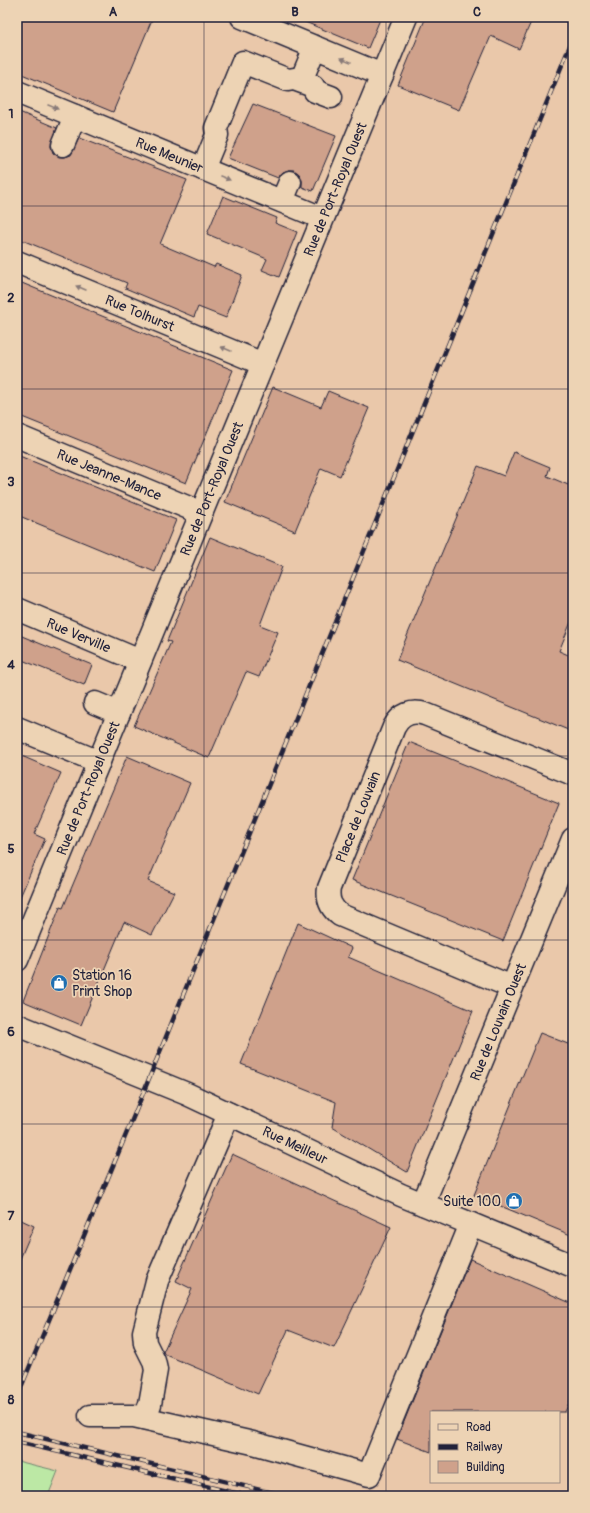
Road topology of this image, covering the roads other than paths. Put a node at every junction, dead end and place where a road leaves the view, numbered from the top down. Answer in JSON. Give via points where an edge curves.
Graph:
{"nodes":[{"id":1,"x":242,"y":17,"type":"edge"},
{"id":2,"x":406,"y":17,"type":"edge"},
{"id":3,"x":315,"y":47,"type":"junction"},
{"id":4,"x":382,"y":75,"type":"junction"},
{"id":5,"x":301,"y":81,"type":"junction"},
{"id":6,"x":17,"y":92,"type":"edge"},
{"id":7,"x":331,"y":97,"type":"dead end"},
{"id":8,"x":75,"y":116,"type":"junction"},
{"id":9,"x":63,"y":145,"type":"dead end"},
{"id":10,"x":199,"y":167,"type":"junction"},
{"id":11,"x":322,"y":218,"type":"junction"},
{"id":12,"x":17,"y":262,"type":"edge"},
{"id":13,"x":262,"y":364,"type":"junction"},
{"id":14,"x":17,"y":436,"type":"edge"},
{"id":15,"x":201,"y":513,"type":"junction"},
{"id":16,"x":17,"y":609,"type":"edge"},
{"id":17,"x":140,"y":661,"type":"junction"},
{"id":18,"x":95,"y":703,"type":"dead end"},
{"id":19,"x":119,"y":713,"type":"junction"},
{"id":20,"x":17,"y":728,"type":"edge"},
{"id":21,"x":99,"y":762,"type":"junction"},
{"id":22,"x":573,"y":774,"type":"edge"},
{"id":23,"x":573,"y":839,"type":"edge"},
{"id":24,"x":17,"y":960,"type":"edge"},
{"id":25,"x":512,"y":987,"type":"junction"},
{"id":26,"x":17,"y":1025,"type":"edge"},
{"id":27,"x":229,"y":1114,"type":"junction"},
{"id":28,"x":423,"y":1204,"type":"junction"},
{"id":29,"x":471,"y":1224,"type":"junction"},
{"id":30,"x":573,"y":1266,"type":"edge"},
{"id":31,"x":90,"y":1416,"type":"dead end"},
{"id":32,"x":145,"y":1418,"type":"junction"}],
"edges":[{"from":1,"to":3,"type":"street"},
{"from":2,"to":4,"type":"street","name":"Rue de Port-Royal Ouest"},
{"from":4,"to":3,"type":"street","one_way":true},
{"from":3,"to":5,"type":"street"},
{"from":4,"to":11,"type":"street","name":"Rue de Port-Royal Ouest"},
{"from":5,"to":7,"type":"street","via":[[313,86],[315,91]]},
{"from":5,"to":10,"type":"street","via":[[288,80],[243,62],[216,128],[210,131]]},
{"from":6,"to":8,"type":"street","name":"Rue Meunier","one_way":true},
{"from":8,"to":9,"type":"street"},
{"from":8,"to":10,"type":"street","name":"Rue Meunier"},
{"from":10,"to":11,"type":"street","name":"Rue Meunier","one_way":true,"via":[[286,192]]},
{"from":11,"to":13,"type":"street","name":"Rue de Port-Royal Ouest"},
{"from":13,"to":12,"type":"street","name":"Rue Tolhurst","one_way":true},
{"from":13,"to":15,"type":"street","name":"Rue de Port-Royal Ouest"},
{"from":14,"to":15,"type":"street","name":"Rue Jeanne-Mance"},
{"from":15,"to":17,"type":"street","name":"Rue de Port-Royal Ouest"},
{"from":16,"to":17,"type":"street","name":"Rue Verville"},
{"from":17,"to":19,"type":"street","name":"Rue de Port-Royal Ouest"},
{"from":18,"to":19,"type":"street"},
{"from":19,"to":21,"type":"street","name":"Rue de Port-Royal Ouest"},
{"from":20,"to":21,"type":"street"},
{"from":21,"to":24,"type":"street","name":"Rue de Port-Royal Ouest"},
{"from":22,"to":25,"type":"street","name":"Place de Louvain","via":[[425,714],[407,714],[399,719],[394,727],[329,888],[330,903],[340,915]]},
{"from":23,"to":25,"type":"street","name":"Rue de Louvain Ouest"},
{"from":25,"to":28,"type":"street","name":"Rue de Louvain Ouest"},
{"from":26,"to":27,"type":"street","name":"Rue Meilleur"},
{"from":27,"to":28,"type":"street","name":"Rue Meilleur"},
{"from":27,"to":32,"type":"street","via":[[157,1281],[144,1332],[145,1343],[156,1370]]},
{"from":28,"to":29,"type":"street","name":"Rue Meilleur"},
{"from":29,"to":30,"type":"street","name":"Rue Meilleur"},
{"from":29,"to":32,"type":"street","via":[[369,1475],[253,1443]]},
{"from":31,"to":32,"type":"street"}]}
